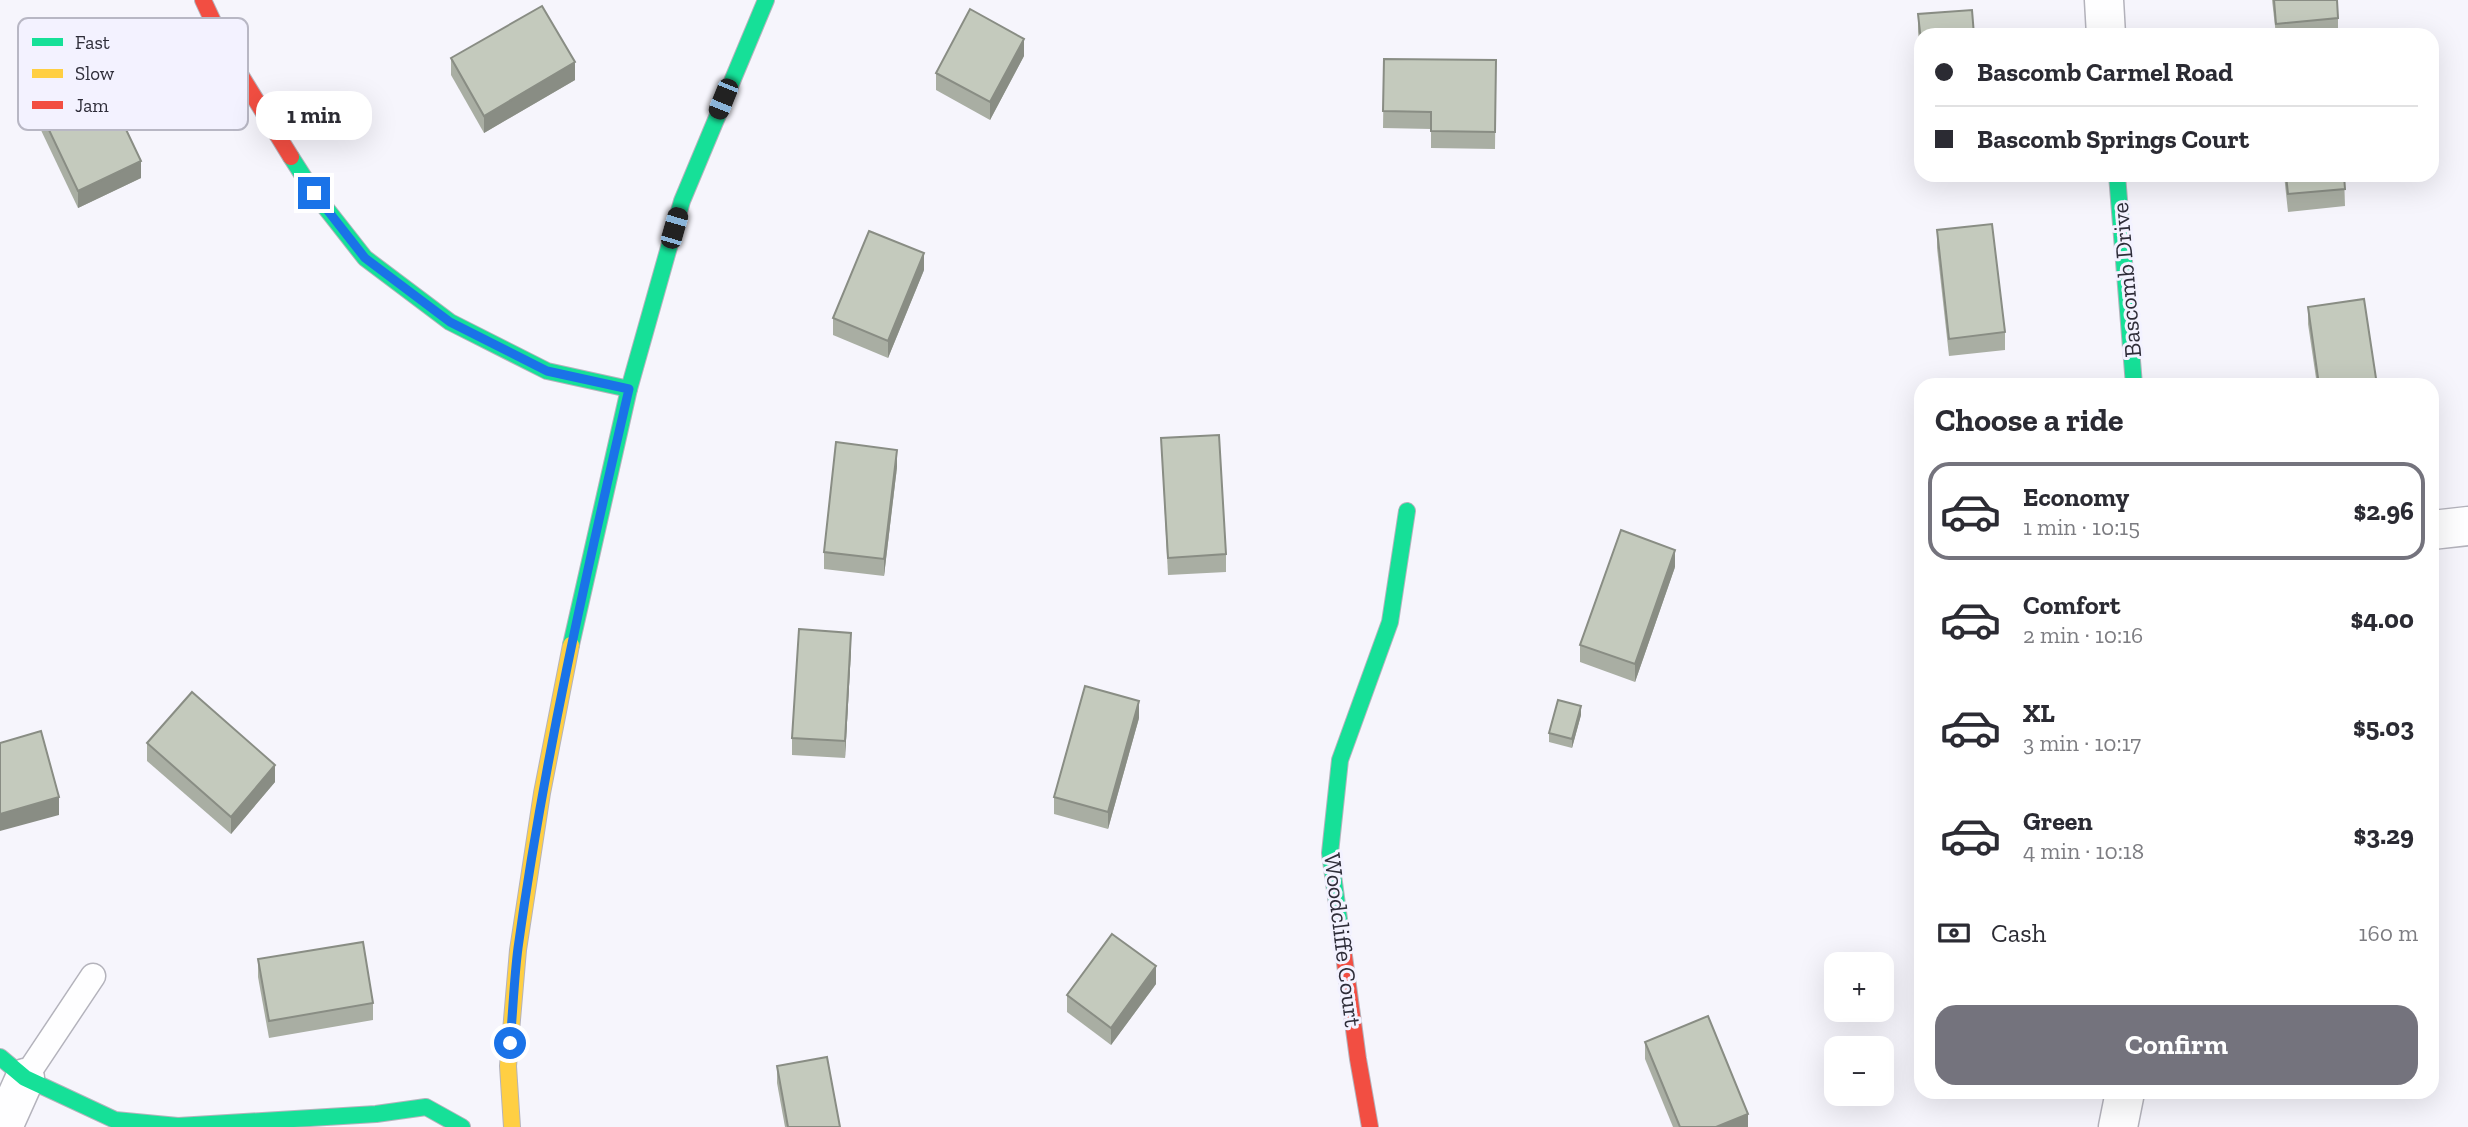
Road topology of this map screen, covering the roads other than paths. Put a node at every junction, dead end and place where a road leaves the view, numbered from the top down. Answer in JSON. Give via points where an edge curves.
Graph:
{"nodes":[{"id":1,"x":203,"y":0,"type":"edge"},
{"id":2,"x":766,"y":0,"type":"edge"},
{"id":3,"x":2104,"y":0,"type":"edge"},
{"id":4,"x":211,"y":18,"type":"edge"},
{"id":5,"x":2106,"y":28,"type":"edge"},
{"id":6,"x":248,"y":87,"type":"edge"},
{"id":7,"x":2119,"y":182,"type":"edge"},
{"id":8,"x":2133,"y":378,"type":"edge"},
{"id":9,"x":629,"y":389,"type":"junction"},
{"id":10,"x":1408,"y":511,"type":"dead end"},
{"id":11,"x":2468,"y":526,"type":"edge"},
{"id":12,"x":2439,"y":529,"type":"edge"},
{"id":13,"x":93,"y":976,"type":"dead end"},
{"id":14,"x":13,"y":1067,"type":"edge"},
{"id":15,"x":2124,"y":1099,"type":"edge"},
{"id":16,"x":4,"y":1127,"type":"edge"},
{"id":17,"x":462,"y":1127,"type":"edge"},
{"id":18,"x":512,"y":1127,"type":"edge"},
{"id":19,"x":1370,"y":1127,"type":"edge"},
{"id":20,"x":2118,"y":1127,"type":"edge"}],
"edges":[{"from":1,"to":4,"type":"street"},
{"from":2,"to":9,"type":"street","via":[[682,201]]},
{"from":3,"to":5,"type":"street"},
{"from":6,"to":9,"type":"street","via":[[314,193],[365,258],[450,322],[547,371]]},
{"from":7,"to":8,"type":"street","name":"Bascomb Drive"},
{"from":9,"to":18,"type":"street","via":[[580,597],[542,793],[518,950],[508,1066]]},
{"from":10,"to":19,"type":"street","name":"Woodcliffe Court","via":[[1390,622],[1340,760],[1330,853]]},
{"from":11,"to":12,"type":"street"},
{"from":13,"to":14,"type":"lane"},
{"from":14,"to":16,"type":"street"},
{"from":14,"to":17,"type":"street","via":[[115,1120],[178,1126],[426,1107]]},
{"from":15,"to":20,"type":"street"}]}
